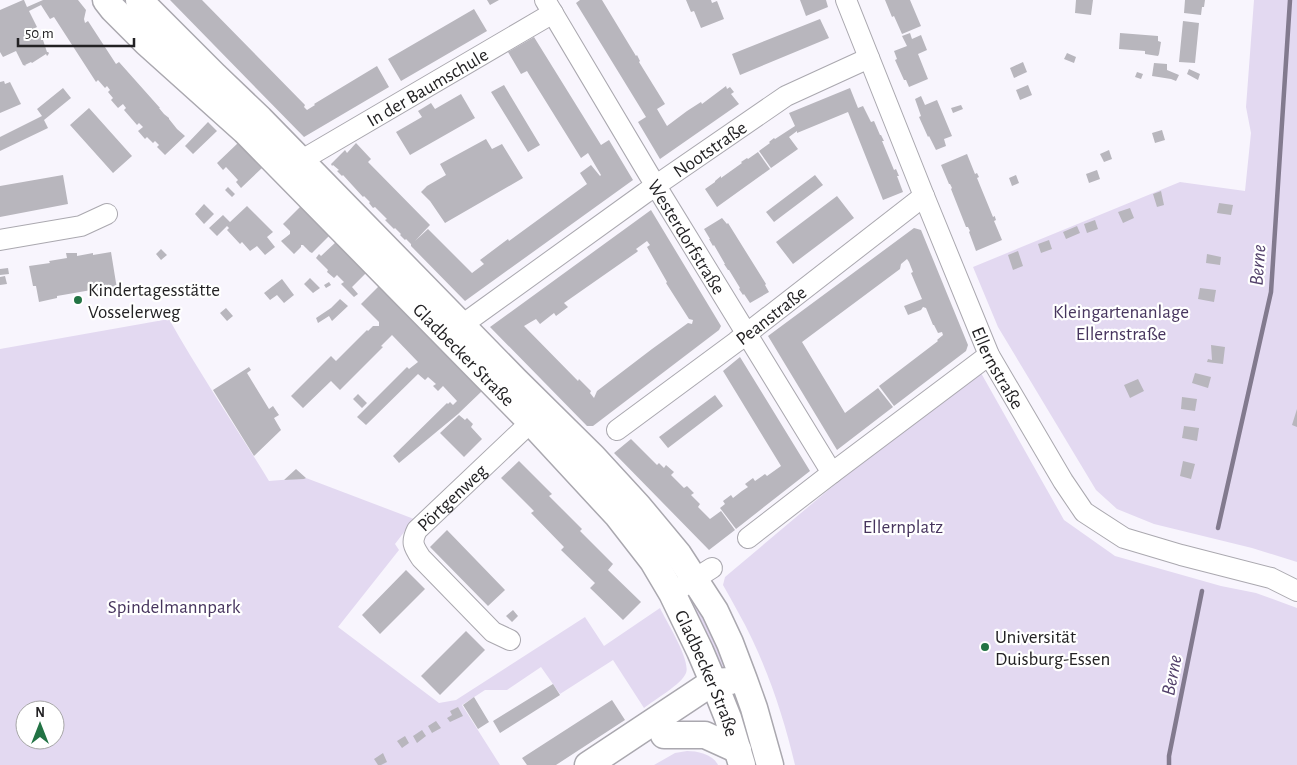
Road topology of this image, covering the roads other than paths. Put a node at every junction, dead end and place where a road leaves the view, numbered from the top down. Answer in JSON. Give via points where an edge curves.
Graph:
{"nodes":[{"id":1,"x":106,"y":0,"type":"edge"},
{"id":2,"x":139,"y":0,"type":"edge"},
{"id":3,"x":846,"y":0,"type":"edge"},
{"id":4,"x":549,"y":6,"type":"edge"},
{"id":5,"x":869,"y":58,"type":"junction"},
{"id":6,"x":302,"y":160,"type":"junction"},
{"id":7,"x":656,"y":185,"type":"junction"},
{"id":8,"x":924,"y":196,"type":"junction"},
{"id":9,"x":107,"y":214,"type":"dead end"},
{"id":10,"x":0,"y":240,"type":"edge"},
{"id":11,"x":462,"y":325,"type":"junction"},
{"id":12,"x":746,"y":334,"type":"junction"},
{"id":13,"x":990,"y":355,"type":"junction"},
{"id":14,"x":531,"y":422,"type":"junction"},
{"id":15,"x":617,"y":430,"type":"dead end"},
{"id":16,"x":832,"y":473,"type":"junction"},
{"id":17,"x":748,"y":538,"type":"dead end"},
{"id":18,"x":703,"y":573,"type":"junction"},
{"id":19,"x":1297,"y":591,"type":"edge"},
{"id":20,"x":672,"y":593,"type":"junction"},
{"id":21,"x":510,"y":640,"type":"dead end"},
{"id":22,"x":712,"y":680,"type":"junction"},
{"id":23,"x":744,"y":680,"type":"junction"},
{"id":24,"x":664,"y":735,"type":"junction"},
{"id":25,"x":740,"y":758,"type":"edge"},
{"id":26,"x":588,"y":765,"type":"edge"},
{"id":27,"x":620,"y":765,"type":"edge"},
{"id":28,"x":770,"y":765,"type":"edge"}],
"edges":[{"from":1,"to":14,"type":"main road","name":"Gladbecker Straße","via":[[147,43],[245,130]]},
{"from":2,"to":6,"type":"main road","name":"Gladbecker Straße"},
{"from":3,"to":5,"type":"street","name":"Ellernstraße"},
{"from":4,"to":6,"type":"street","name":"In der Baumschule"},
{"from":4,"to":7,"type":"street","name":"Westerdorfstraße"},
{"from":5,"to":7,"type":"street","name":"Nootstraße","via":[[786,96]]},
{"from":5,"to":8,"type":"street","name":"Ellernstraße"},
{"from":6,"to":11,"type":"main road","name":"Gladbecker Straße"},
{"from":7,"to":11,"type":"street","name":"Nootstraße"},
{"from":7,"to":12,"type":"street","name":"Westerdorfstraße"},
{"from":8,"to":12,"type":"street","name":"Peanstraße"},
{"from":8,"to":13,"type":"street","name":"Ellernstraße"},
{"from":9,"to":10,"type":"street","via":[[81,226]]},
{"from":11,"to":18,"type":"main road","name":"Gladbecker Straße","via":[[593,457],[678,554]]},
{"from":12,"to":15,"type":"street","name":"Peanstraße"},
{"from":12,"to":16,"type":"street","name":"Westerdorfstraße"},
{"from":13,"to":16,"type":"street"},
{"from":13,"to":19,"type":"street","name":"Ellernstraße","via":[[1084,512],[1124,538],[1271,578]]},
{"from":14,"to":20,"type":"main road","name":"Gladbecker Straße","via":[[618,516]]},
{"from":14,"to":21,"type":"street","name":"Pörtgenweg","via":[[413,537],[421,558],[493,632]]},
{"from":16,"to":17,"type":"street"},
{"from":18,"to":20,"type":"street"},
{"from":18,"to":23,"type":"main road","name":"Gladbecker Straße"},
{"from":20,"to":22,"type":"main road","name":"Gladbecker Straße"},
{"from":22,"to":23,"type":"main road"},
{"from":22,"to":24,"type":"main road"},
{"from":22,"to":25,"type":"main road","name":"Gladbecker Straße"},
{"from":22,"to":26,"type":"main road"},
{"from":23,"to":28,"type":"main road","name":"Gladbecker Straße"},
{"from":24,"to":25,"type":"main road","via":[[705,735]]},
{"from":24,"to":27,"type":"main road"}]}
